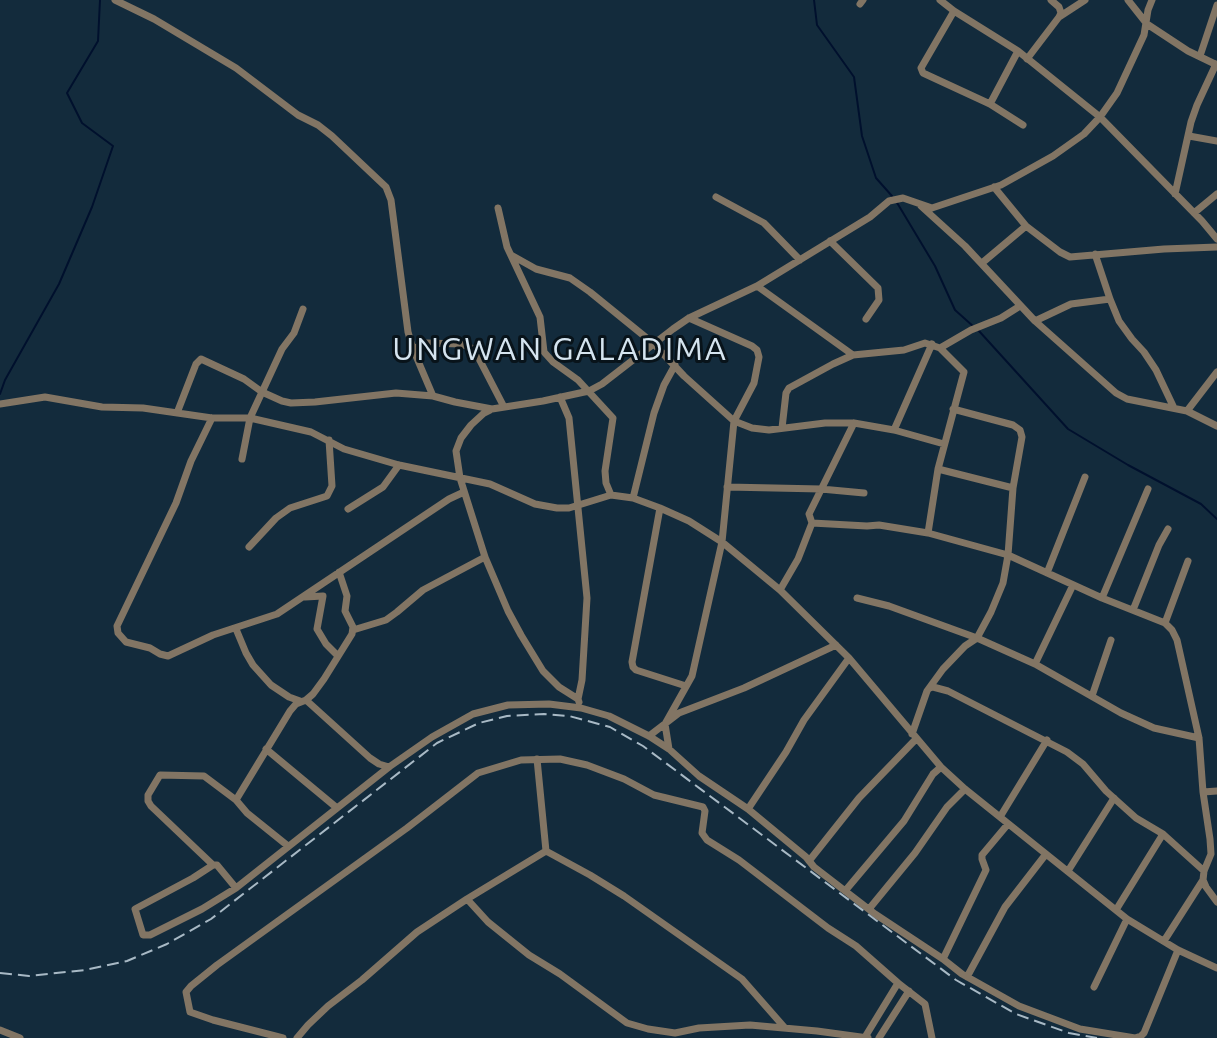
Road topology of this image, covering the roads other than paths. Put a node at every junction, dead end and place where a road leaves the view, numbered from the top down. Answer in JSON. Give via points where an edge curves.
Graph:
{"nodes":[{"id":1,"x":115,"y":0,"type":"edge"},
{"id":2,"x":940,"y":0,"type":"edge"},
{"id":3,"x":1051,"y":0,"type":"edge"},
{"id":4,"x":1085,"y":0,"type":"edge"},
{"id":5,"x":1128,"y":0,"type":"edge"},
{"id":6,"x":1152,"y":0,"type":"edge"},
{"id":7,"x":1217,"y":5,"type":"edge"},
{"id":8,"x":954,"y":11,"type":"junction"},
{"id":9,"x":1059,"y":17,"type":"junction"},
{"id":10,"x":1147,"y":24,"type":"junction"},
{"id":11,"x":1018,"y":51,"type":"junction"},
{"id":12,"x":1200,"y":56,"type":"junction"},
{"id":13,"x":1027,"y":59,"type":"junction"},
{"id":14,"x":1217,"y":65,"type":"edge"},
{"id":15,"x":990,"y":104,"type":"junction"},
{"id":16,"x":1100,"y":117,"type":"junction"},
{"id":17,"x":1023,"y":125,"type":"dead end"},
{"id":18,"x":1189,"y":136,"type":"junction"},
{"id":19,"x":1217,"y":141,"type":"edge"},
{"id":20,"x":994,"y":187,"type":"junction"},
{"id":21,"x":1175,"y":194,"type":"junction"},
{"id":22,"x":1217,"y":194,"type":"edge"},
{"id":23,"x":716,"y":197,"type":"dead end"},
{"id":24,"x":919,"y":205,"type":"junction"},
{"id":25,"x":498,"y":208,"type":"dead end"},
{"id":26,"x":1194,"y":213,"type":"junction"},
{"id":27,"x":1026,"y":226,"type":"junction"},
{"id":28,"x":1217,"y":239,"type":"edge"},
{"id":29,"x":830,"y":241,"type":"junction"},
{"id":30,"x":1217,"y":247,"type":"edge"},
{"id":31,"x":1095,"y":254,"type":"junction"},
{"id":32,"x":511,"y":255,"type":"junction"},
{"id":33,"x":800,"y":260,"type":"junction"},
{"id":34,"x":982,"y":263,"type":"junction"},
{"id":35,"x":757,"y":286,"type":"junction"},
{"id":36,"x":1110,"y":299,"type":"junction"},
{"id":37,"x":1020,"y":306,"type":"junction"},
{"id":38,"x":303,"y":309,"type":"dead end"},
{"id":39,"x":689,"y":318,"type":"junction"},
{"id":40,"x":866,"y":319,"type":"dead end"},
{"id":41,"x":1035,"y":321,"type":"junction"},
{"id":42,"x":654,"y":344,"type":"junction"},
{"id":43,"x":936,"y":346,"type":"junction"},
{"id":44,"x":413,"y":349,"type":"junction"},
{"id":45,"x":853,"y":355,"type":"junction"},
{"id":46,"x":675,"y":365,"type":"junction"},
{"id":47,"x":1217,"y":372,"type":"edge"},
{"id":48,"x":589,"y":391,"type":"junction"},
{"id":49,"x":262,"y":392,"type":"junction"},
{"id":50,"x":433,"y":396,"type":"junction"},
{"id":51,"x":560,"y":397,"type":"junction"},
{"id":52,"x":0,"y":404,"type":"edge"},
{"id":53,"x":504,"y":407,"type":"junction"},
{"id":54,"x":1174,"y":408,"type":"junction"},
{"id":55,"x":492,"y":409,"type":"junction"},
{"id":56,"x":953,"y":409,"type":"junction"},
{"id":57,"x":1187,"y":411,"type":"junction"},
{"id":58,"x":177,"y":413,"type":"junction"},
{"id":59,"x":212,"y":418,"type":"junction"},
{"id":60,"x":250,"y":418,"type":"junction"},
{"id":61,"x":734,"y":421,"type":"junction"},
{"id":62,"x":854,"y":423,"type":"junction"},
{"id":63,"x":1217,"y":426,"type":"edge"},
{"id":64,"x":782,"y":428,"type":"junction"},
{"id":65,"x":894,"y":430,"type":"junction"},
{"id":66,"x":329,"y":440,"type":"junction"},
{"id":67,"x":944,"y":444,"type":"junction"},
{"id":68,"x":242,"y":459,"type":"dead end"},
{"id":69,"x":399,"y":465,"type":"junction"},
{"id":70,"x":938,"y":469,"type":"junction"},
{"id":71,"x":1085,"y":477,"type":"dead end"},
{"id":72,"x":460,"y":478,"type":"junction"},
{"id":73,"x":727,"y":487,"type":"junction"},
{"id":74,"x":1013,"y":488,"type":"junction"},
{"id":75,"x":821,"y":489,"type":"junction"},
{"id":76,"x":1148,"y":489,"type":"dead end"},
{"id":77,"x":464,"y":492,"type":"junction"},
{"id":78,"x":864,"y":493,"type":"dead end"},
{"id":79,"x":611,"y":495,"type":"junction"},
{"id":80,"x":633,"y":498,"type":"junction"},
{"id":81,"x":579,"y":506,"type":"junction"},
{"id":82,"x":660,"y":508,"type":"junction"},
{"id":83,"x":348,"y":509,"type":"dead end"},
{"id":84,"x":812,"y":523,"type":"junction"},
{"id":85,"x":1168,"y":529,"type":"dead end"},
{"id":86,"x":928,"y":533,"type":"junction"},
{"id":87,"x":722,"y":542,"type":"junction"},
{"id":88,"x":249,"y":547,"type":"dead end"},
{"id":89,"x":1008,"y":555,"type":"junction"},
{"id":90,"x":485,"y":557,"type":"junction"},
{"id":91,"x":1188,"y":561,"type":"dead end"},
{"id":92,"x":339,"y":572,"type":"junction"},
{"id":93,"x":1047,"y":573,"type":"junction"},
{"id":94,"x":1073,"y":585,"type":"junction"},
{"id":95,"x":780,"y":590,"type":"junction"},
{"id":96,"x":303,"y":597,"type":"junction"},
{"id":97,"x":857,"y":598,"type":"dead end"},
{"id":98,"x":1102,"y":598,"type":"junction"},
{"id":99,"x":1133,"y":610,"type":"junction"},
{"id":100,"x":1165,"y":623,"type":"junction"},
{"id":101,"x":236,"y":629,"type":"junction"},
{"id":102,"x":353,"y":630,"type":"junction"},
{"id":103,"x":977,"y":638,"type":"junction"},
{"id":104,"x":1111,"y":640,"type":"dead end"},
{"id":105,"x":836,"y":645,"type":"junction"},
{"id":106,"x":338,"y":656,"type":"junction"},
{"id":107,"x":849,"y":658,"type":"junction"},
{"id":108,"x":1035,"y":664,"type":"junction"},
{"id":109,"x":686,"y":686,"type":"junction"},
{"id":110,"x":930,"y":688,"type":"junction"},
{"id":111,"x":1092,"y":696,"type":"junction"},
{"id":112,"x":578,"y":699,"type":"junction"},
{"id":113,"x":303,"y":701,"type":"junction"},
{"id":114,"x":581,"y":708,"type":"junction"},
{"id":115,"x":665,"y":724,"type":"junction"},
{"id":116,"x":649,"y":736,"type":"junction"},
{"id":117,"x":914,"y":736,"type":"junction"},
{"id":118,"x":1199,"y":738,"type":"junction"},
{"id":119,"x":1047,"y":740,"type":"junction"},
{"id":120,"x":266,"y":749,"type":"junction"},
{"id":121,"x":669,"y":749,"type":"junction"},
{"id":122,"x":537,"y":759,"type":"junction"},
{"id":123,"x":389,"y":767,"type":"junction"},
{"id":124,"x":941,"y":767,"type":"junction"},
{"id":125,"x":965,"y":789,"type":"junction"},
{"id":126,"x":1217,"y":791,"type":"edge"},
{"id":127,"x":1203,"y":792,"type":"junction"},
{"id":128,"x":1114,"y":798,"type":"junction"},
{"id":129,"x":236,"y":800,"type":"junction"},
{"id":130,"x":337,"y":808,"type":"junction"},
{"id":131,"x":748,"y":809,"type":"junction"},
{"id":132,"x":1000,"y":817,"type":"junction"},
{"id":133,"x":1008,"y":824,"type":"junction"},
{"id":134,"x":1163,"y":834,"type":"junction"},
{"id":135,"x":288,"y":846,"type":"junction"},
{"id":136,"x":546,"y":851,"type":"junction"},
{"id":137,"x":1046,"y":854,"type":"junction"},
{"id":138,"x":809,"y":861,"type":"junction"},
{"id":139,"x":213,"y":865,"type":"junction"},
{"id":140,"x":1068,"y":871,"type":"junction"},
{"id":141,"x":1204,"y":875,"type":"junction"},
{"id":142,"x":236,"y":888,"type":"junction"},
{"id":143,"x":845,"y":891,"type":"junction"},
{"id":144,"x":467,"y":899,"type":"junction"},
{"id":145,"x":1217,"y":902,"type":"edge"},
{"id":146,"x":869,"y":909,"type":"junction"},
{"id":147,"x":1116,"y":910,"type":"junction"},
{"id":148,"x":1127,"y":919,"type":"junction"},
{"id":149,"x":1164,"y":941,"type":"junction"},
{"id":150,"x":1178,"y":950,"type":"junction"},
{"id":151,"x":943,"y":959,"type":"junction"},
{"id":152,"x":1217,"y":968,"type":"edge"},
{"id":153,"x":967,"y":977,"type":"junction"},
{"id":154,"x":898,"y":983,"type":"junction"},
{"id":155,"x":1094,"y":987,"type":"dead end"},
{"id":156,"x":909,"y":991,"type":"junction"},
{"id":157,"x":785,"y":1028,"type":"junction"},
{"id":158,"x":0,"y":1030,"type":"edge"},
{"id":159,"x":20,"y":1038,"type":"edge"},
{"id":160,"x":283,"y":1038,"type":"edge"},
{"id":161,"x":297,"y":1038,"type":"edge"},
{"id":162,"x":868,"y":1038,"type":"edge"},
{"id":163,"x":879,"y":1038,"type":"edge"},
{"id":164,"x":932,"y":1038,"type":"edge"}],
"edges":[{"from":1,"to":44,"type":"street","via":[[236,68],[332,136],[386,187]]},
{"from":2,"to":8,"type":"street"},
{"from":3,"to":9,"type":"street","via":[[1059,7]]},
{"from":4,"to":9,"type":"street"},
{"from":5,"to":10,"type":"street"},
{"from":6,"to":10,"type":"street"},
{"from":7,"to":12,"type":"street"},
{"from":8,"to":11,"type":"street"},
{"from":8,"to":15,"type":"street","via":[[921,68]]},
{"from":9,"to":13,"type":"street"},
{"from":10,"to":12,"type":"street"},
{"from":10,"to":16,"type":"street","via":[[1139,50]]},
{"from":11,"to":13,"type":"street"},
{"from":11,"to":15,"type":"street"},
{"from":12,"to":14,"type":"street"},
{"from":13,"to":16,"type":"street"},
{"from":14,"to":18,"type":"street"},
{"from":15,"to":17,"type":"street"},
{"from":16,"to":20,"type":"street","via":[[1053,156]]},
{"from":16,"to":21,"type":"street"},
{"from":18,"to":19,"type":"street"},
{"from":18,"to":21,"type":"street"},
{"from":20,"to":24,"type":"street","via":[[932,208]]},
{"from":20,"to":27,"type":"street"},
{"from":21,"to":26,"type":"street"},
{"from":22,"to":26,"type":"street"},
{"from":23,"to":33,"type":"street","via":[[764,223]]},
{"from":24,"to":29,"type":"street","via":[[903,198],[889,201]]},
{"from":24,"to":34,"type":"street"},
{"from":25,"to":32,"type":"street"},
{"from":26,"to":28,"type":"street"},
{"from":27,"to":31,"type":"street","via":[[1070,257]]},
{"from":27,"to":34,"type":"street"},
{"from":29,"to":33,"type":"street"},
{"from":29,"to":40,"type":"street","via":[[878,288],[879,300]]},
{"from":30,"to":31,"type":"street"},
{"from":31,"to":36,"type":"street"},
{"from":32,"to":42,"type":"street","via":[[570,278]]},
{"from":32,"to":48,"type":"street","via":[[540,317],[544,352]]},
{"from":33,"to":35,"type":"street"},
{"from":34,"to":37,"type":"street"},
{"from":35,"to":39,"type":"street"},
{"from":35,"to":45,"type":"street"},
{"from":36,"to":41,"type":"street","via":[[1071,304]]},
{"from":36,"to":54,"type":"street"},
{"from":37,"to":41,"type":"street"},
{"from":37,"to":43,"type":"street"},
{"from":38,"to":49,"type":"street"},
{"from":39,"to":42,"type":"street"},
{"from":39,"to":61,"type":"street","via":[[757,350],[754,383]]},
{"from":41,"to":54,"type":"street","via":[[1116,393]]},
{"from":42,"to":46,"type":"street"},
{"from":42,"to":48,"type":"street"},
{"from":43,"to":45,"type":"street","via":[[925,343]]},
{"from":43,"to":56,"type":"street","via":[[964,372]]},
{"from":43,"to":65,"type":"street"},
{"from":44,"to":50,"type":"street"},
{"from":44,"to":53,"type":"street","via":[[426,343],[474,349]]},
{"from":45,"to":64,"type":"street","via":[[789,388]]},
{"from":46,"to":61,"type":"street"},
{"from":46,"to":80,"type":"street","via":[[654,413]]},
{"from":47,"to":57,"type":"street"},
{"from":48,"to":51,"type":"street"},
{"from":48,"to":79,"type":"street","via":[[613,418],[605,471]]},
{"from":49,"to":50,"type":"street","via":[[291,403],[396,393]]},
{"from":49,"to":58,"type":"street","via":[[201,359]]},
{"from":49,"to":60,"type":"street"},
{"from":50,"to":55,"type":"street"},
{"from":51,"to":53,"type":"street"},
{"from":51,"to":81,"type":"street","via":[[569,418]]},
{"from":52,"to":58,"type":"street","via":[[45,397]]},
{"from":53,"to":55,"type":"street"},
{"from":54,"to":57,"type":"street"},
{"from":55,"to":72,"type":"street","via":[[461,438],[456,451]]},
{"from":56,"to":67,"type":"street"},
{"from":56,"to":74,"type":"street","via":[[1020,430]]},
{"from":57,"to":63,"type":"street"},
{"from":58,"to":59,"type":"street"},
{"from":59,"to":60,"type":"street"},
{"from":59,"to":101,"type":"street","via":[[116,628],[126,642],[168,656]]},
{"from":60,"to":66,"type":"street"},
{"from":60,"to":68,"type":"street"},
{"from":61,"to":64,"type":"street","via":[[752,428]]},
{"from":61,"to":73,"type":"street"},
{"from":62,"to":64,"type":"street"},
{"from":62,"to":65,"type":"street"},
{"from":62,"to":75,"type":"street"},
{"from":65,"to":67,"type":"street"},
{"from":66,"to":69,"type":"street"},
{"from":66,"to":88,"type":"street","via":[[332,486],[327,496],[290,508]]},
{"from":67,"to":70,"type":"street"},
{"from":69,"to":72,"type":"street"},
{"from":69,"to":83,"type":"street","via":[[383,487]]},
{"from":70,"to":74,"type":"street"},
{"from":70,"to":86,"type":"street"},
{"from":71,"to":93,"type":"street"},
{"from":72,"to":77,"type":"street"},
{"from":72,"to":81,"type":"street","via":[[490,484],[535,504]]},
{"from":73,"to":75,"type":"street"},
{"from":73,"to":87,"type":"street"},
{"from":74,"to":89,"type":"street"},
{"from":75,"to":78,"type":"street"},
{"from":75,"to":84,"type":"street","via":[[809,514]]},
{"from":76,"to":98,"type":"street"},
{"from":77,"to":90,"type":"street"},
{"from":77,"to":92,"type":"street"},
{"from":79,"to":80,"type":"street"},
{"from":79,"to":81,"type":"street"},
{"from":80,"to":82,"type":"street"},
{"from":81,"to":112,"type":"street","via":[[587,598]]},
{"from":82,"to":87,"type":"street"},
{"from":82,"to":109,"type":"street","via":[[632,662],[636,670]]},
{"from":84,"to":86,"type":"street"},
{"from":84,"to":95,"type":"street"},
{"from":85,"to":99,"type":"street"},
{"from":86,"to":89,"type":"street"},
{"from":87,"to":95,"type":"street"},
{"from":87,"to":109,"type":"street"},
{"from":89,"to":93,"type":"street"},
{"from":89,"to":103,"type":"street","via":[[1003,583]]},
{"from":90,"to":102,"type":"street","via":[[423,590],[386,620]]},
{"from":90,"to":112,"type":"street","via":[[543,671]]},
{"from":91,"to":100,"type":"street"},
{"from":92,"to":96,"type":"street"},
{"from":92,"to":102,"type":"street"},
{"from":93,"to":94,"type":"street"},
{"from":94,"to":98,"type":"street"},
{"from":94,"to":108,"type":"street"},
{"from":95,"to":105,"type":"street"},
{"from":96,"to":101,"type":"street","via":[[277,614]]},
{"from":96,"to":106,"type":"street","via":[[323,596],[317,629]]},
{"from":97,"to":103,"type":"street"},
{"from":98,"to":99,"type":"street"},
{"from":99,"to":100,"type":"street"},
{"from":100,"to":118,"type":"street","via":[[1177,640]]},
{"from":101,"to":113,"type":"street","via":[[253,665],[271,685]]},
{"from":102,"to":106,"type":"street"},
{"from":103,"to":108,"type":"street"},
{"from":103,"to":110,"type":"street"},
{"from":104,"to":111,"type":"street"},
{"from":105,"to":107,"type":"street"},
{"from":105,"to":115,"type":"street","via":[[679,713]]},
{"from":106,"to":113,"type":"street"},
{"from":107,"to":117,"type":"street"},
{"from":107,"to":131,"type":"street"},
{"from":108,"to":111,"type":"street"},
{"from":109,"to":115,"type":"street"},
{"from":110,"to":117,"type":"street"},
{"from":110,"to":119,"type":"street","via":[[948,691]]},
{"from":111,"to":118,"type":"street","via":[[1154,728]]},
{"from":112,"to":114,"type":"street"},
{"from":113,"to":120,"type":"street","via":[[290,711]]},
{"from":113,"to":123,"type":"street","via":[[370,758]]},
{"from":114,"to":116,"type":"street"},
{"from":114,"to":123,"type":"street","via":[[508,705],[473,714]]},
{"from":115,"to":116,"type":"street"},
{"from":115,"to":121,"type":"street"},
{"from":116,"to":121,"type":"street"},
{"from":117,"to":124,"type":"street"},
{"from":117,"to":138,"type":"street"},
{"from":118,"to":127,"type":"street"},
{"from":119,"to":128,"type":"street","via":[[1083,764]]},
{"from":119,"to":132,"type":"street"},
{"from":120,"to":129,"type":"street"},
{"from":120,"to":130,"type":"street"},
{"from":121,"to":131,"type":"street"},
{"from":122,"to":136,"type":"street"},
{"from":122,"to":154,"type":"street","via":[[587,765],[654,795],[703,807],[702,833],[707,840],[856,946]]},
{"from":122,"to":160,"type":"street","via":[[478,773],[186,992],[190,1012]]},
{"from":123,"to":130,"type":"street"},
{"from":124,"to":125,"type":"street"},
{"from":124,"to":143,"type":"street"},
{"from":125,"to":132,"type":"street"},
{"from":125,"to":146,"type":"street"},
{"from":126,"to":127,"type":"street"},
{"from":127,"to":141,"type":"street","via":[[1211,854]]},
{"from":128,"to":134,"type":"street"},
{"from":128,"to":140,"type":"street"},
{"from":129,"to":135,"type":"street"},
{"from":129,"to":139,"type":"street","via":[[204,776],[193,775],[160,775],[148,795],[151,806]]},
{"from":130,"to":135,"type":"street"},
{"from":131,"to":138,"type":"street"},
{"from":132,"to":133,"type":"street"},
{"from":133,"to":137,"type":"street"},
{"from":133,"to":151,"type":"street","via":[[982,855],[986,870]]},
{"from":134,"to":141,"type":"street"},
{"from":134,"to":147,"type":"street"},
{"from":135,"to":142,"type":"street"},
{"from":136,"to":144,"type":"street"},
{"from":136,"to":157,"type":"street","via":[[624,896],[742,979]]},
{"from":137,"to":140,"type":"street"},
{"from":137,"to":153,"type":"street","via":[[1005,907]]},
{"from":138,"to":143,"type":"street"},
{"from":139,"to":142,"type":"street"},
{"from":139,"to":142,"type":"street","via":[[135,909],[143,935]]},
{"from":140,"to":147,"type":"street"},
{"from":141,"to":145,"type":"street"},
{"from":141,"to":149,"type":"street"},
{"from":143,"to":146,"type":"street"},
{"from":144,"to":157,"type":"street","via":[[529,955],[627,1023],[675,1033],[750,1025]]},
{"from":144,"to":161,"type":"street","via":[[417,932]]},
{"from":146,"to":151,"type":"street"},
{"from":147,"to":148,"type":"street"},
{"from":148,"to":149,"type":"street"},
{"from":148,"to":155,"type":"street"},
{"from":149,"to":150,"type":"street"},
{"from":150,"to":152,"type":"street"},
{"from":150,"to":153,"type":"street","via":[[1144,1033],[1135,1038],[1080,1029],[1019,1006]]},
{"from":151,"to":153,"type":"street"},
{"from":154,"to":156,"type":"street"},
{"from":154,"to":162,"type":"street"},
{"from":156,"to":163,"type":"street"},
{"from":156,"to":164,"type":"street","via":[[925,1004]]},
{"from":157,"to":162,"type":"street"},
{"from":158,"to":159,"type":"street"}]}
